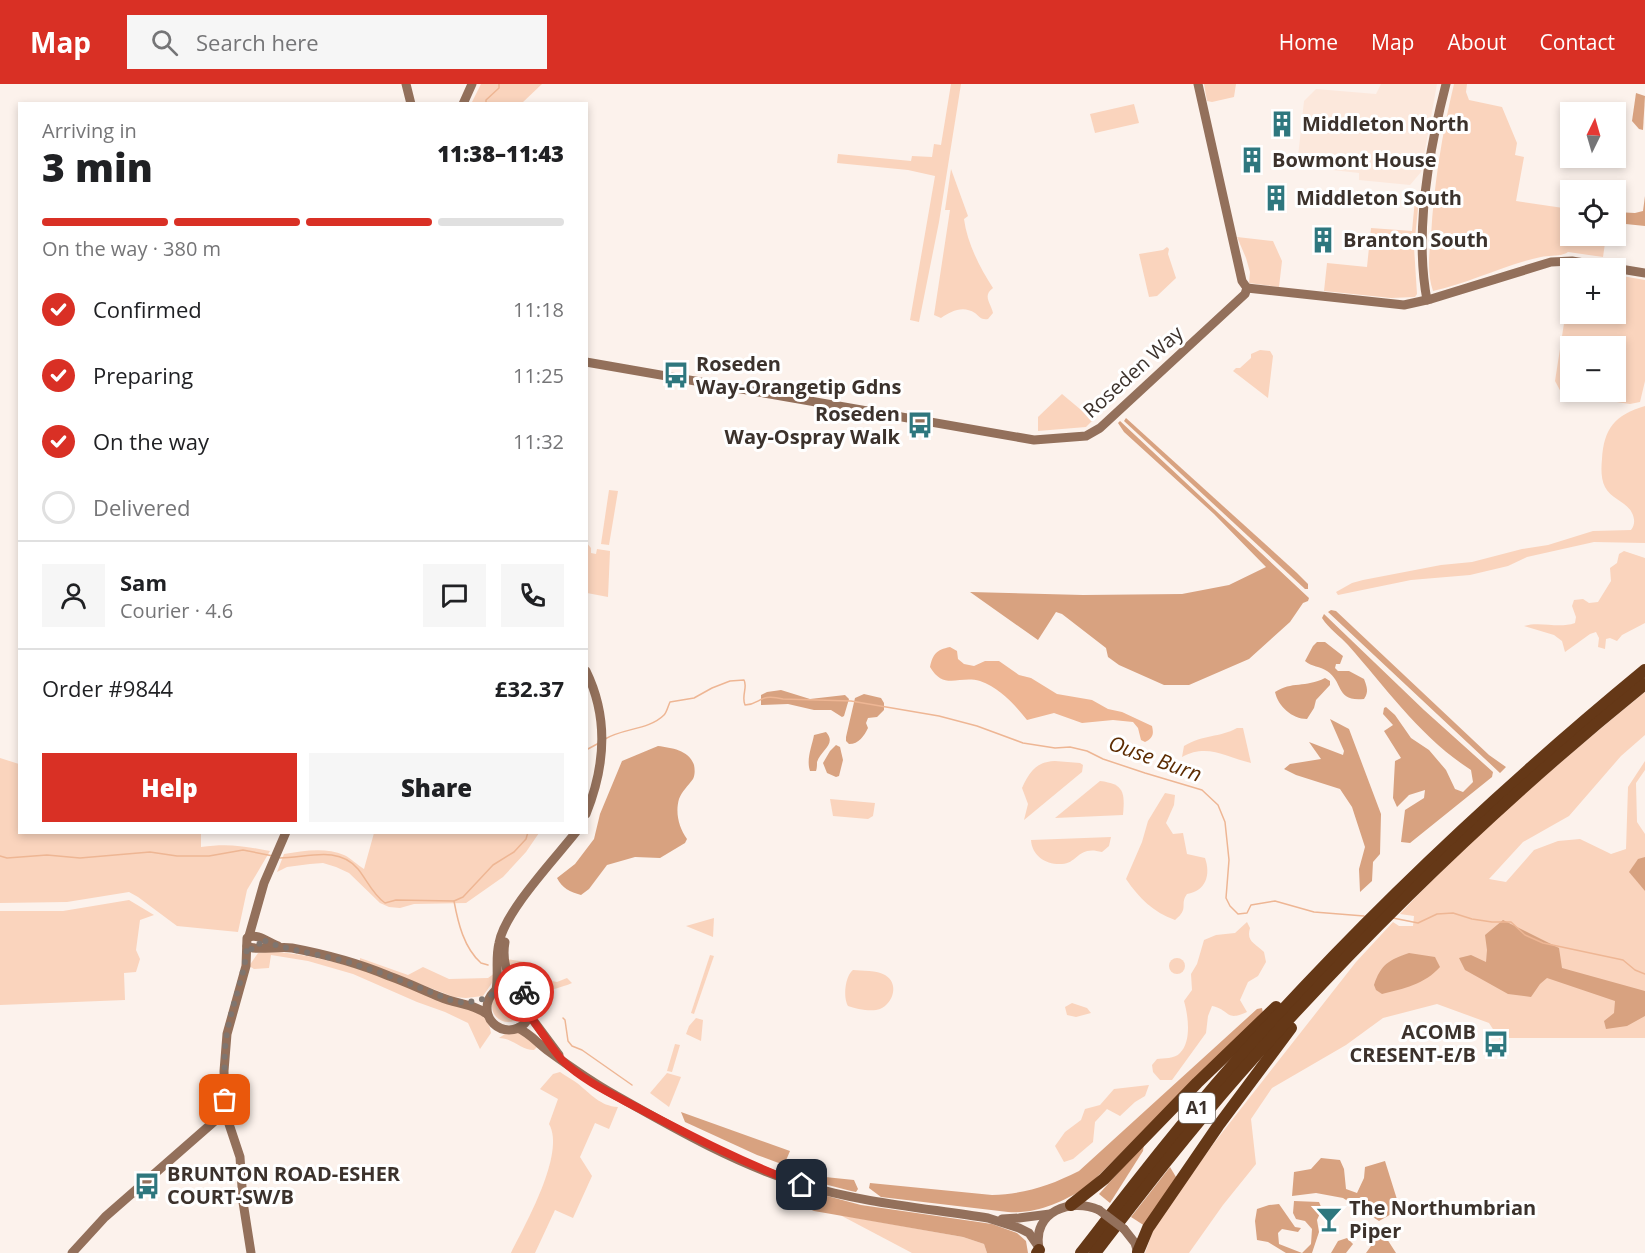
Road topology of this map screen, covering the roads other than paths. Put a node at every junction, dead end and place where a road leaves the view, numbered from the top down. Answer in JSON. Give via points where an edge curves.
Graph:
{"nodes":[{"id":1,"x":406,"y":84,"type":"edge"},
{"id":2,"x":472,"y":84,"type":"edge"},
{"id":3,"x":1198,"y":84,"type":"edge"},
{"id":4,"x":1446,"y":84,"type":"edge"},
{"id":5,"x":410,"y":102,"type":"edge"},
{"id":6,"x":464,"y":102,"type":"edge"},
{"id":7,"x":1645,"y":273,"type":"edge"},
{"id":8,"x":1246,"y":288,"type":"junction"},
{"id":9,"x":1427,"y":300,"type":"junction"},
{"id":10,"x":588,"y":362,"type":"edge"},
{"id":11,"x":1645,"y":670,"type":"edge"},
{"id":12,"x":588,"y":676,"type":"edge"},
{"id":13,"x":1645,"y":684,"type":"edge"},
{"id":14,"x":588,"y":808,"type":"edge"},
{"id":15,"x":285,"y":834,"type":"edge"},
{"id":16,"x":574,"y":834,"type":"edge"},
{"id":17,"x":512,"y":916,"type":"junction"},
{"id":18,"x":1380,"y":916,"type":"junction"},
{"id":19,"x":254,"y":942,"type":"junction"},
{"id":20,"x":1324,"y":974,"type":"junction"},
{"id":21,"x":515,"y":987,"type":"junction"},
{"id":22,"x":496,"y":990,"type":"junction"},
{"id":23,"x":488,"y":998,"type":"junction"},
{"id":24,"x":465,"y":1003,"type":"junction"},
{"id":25,"x":487,"y":1014,"type":"junction"},
{"id":26,"x":530,"y":1016,"type":"junction"},
{"id":27,"x":518,"y":1028,"type":"junction"},
{"id":28,"x":562,"y":1060,"type":"junction"},
{"id":29,"x":225,"y":1112,"type":"junction"},
{"id":30,"x":1071,"y":1205,"type":"junction"},
{"id":31,"x":1050,"y":1214,"type":"junction"},
{"id":32,"x":988,"y":1218,"type":"junction"},
{"id":33,"x":1039,"y":1250,"type":"edge"},
{"id":34,"x":1138,"y":1252,"type":"edge"},
{"id":35,"x":72,"y":1253,"type":"edge"},
{"id":36,"x":251,"y":1253,"type":"edge"},
{"id":37,"x":1081,"y":1253,"type":"edge"},
{"id":38,"x":1095,"y":1253,"type":"edge"}],
"edges":[{"from":1,"to":5,"type":"street"},
{"from":2,"to":6,"type":"street"},
{"from":3,"to":8,"type":"street"},
{"from":4,"to":9,"type":"street","via":[[1425,201],[1422,263]]},
{"from":7,"to":9,"type":"street","via":[[1572,261],[1551,262]]},
{"from":8,"to":9,"type":"street","via":[[1404,306]]},
{"from":8,"to":10,"type":"street","name":"Roseden Way","via":[[1245,294],[1094,434],[1086,436],[1034,440]]},
{"from":11,"to":18,"type":"highway","number":"A1","via":[[1506,788]]},
{"from":12,"to":14,"type":"street","via":[[603,727],[598,780]]},
{"from":13,"to":18,"type":"highway","number":"A1"},
{"from":15,"to":19,"type":"street","via":[[256,914]]},
{"from":16,"to":17,"type":"street"},
{"from":17,"to":21,"type":"street","via":[[503,956]]},
{"from":17,"to":22,"type":"street","via":[[499,942]]},
{"from":18,"to":20,"type":"highway","number":"A1"},
{"from":19,"to":24,"type":"street","via":[[345,961]]},
{"from":19,"to":29,"type":"street","via":[[227,1034]]},
{"from":20,"to":30,"type":"highway","number":"A1","via":[[1279,1005],[1236,1044],[1104,1179]]},
{"from":20,"to":34,"type":"highway","number":"A1","via":[[1148,1228]]},
{"from":20,"to":37,"type":"highway","number":"A1","via":[[1232,1066]]},
{"from":20,"to":38,"type":"highway","number":"A1"},
{"from":21,"to":22,"type":"street"},
{"from":21,"to":26,"type":"street","via":[[530,1000]]},
{"from":22,"to":23,"type":"street"},
{"from":23,"to":24,"type":"street"},
{"from":23,"to":25,"type":"street"},
{"from":24,"to":25,"type":"street"},
{"from":25,"to":27,"type":"street","via":[[500,1029]]},
{"from":26,"to":27,"type":"street"},
{"from":26,"to":28,"type":"street"},
{"from":27,"to":28,"type":"street"},
{"from":28,"to":32,"type":"street","via":[[613,1094],[763,1171],[832,1193]]},
{"from":29,"to":35,"type":"street","via":[[105,1217]]},
{"from":29,"to":36,"type":"street","via":[[240,1157]]},
{"from":30,"to":31,"type":"street"},
{"from":30,"to":34,"type":"street","bridge":true,"via":[[1099,1210],[1124,1229]]},
{"from":31,"to":32,"type":"street"},
{"from":31,"to":33,"type":"street","via":[[1039,1231]]},
{"from":32,"to":33,"type":"street","via":[[1029,1233]]}]}
